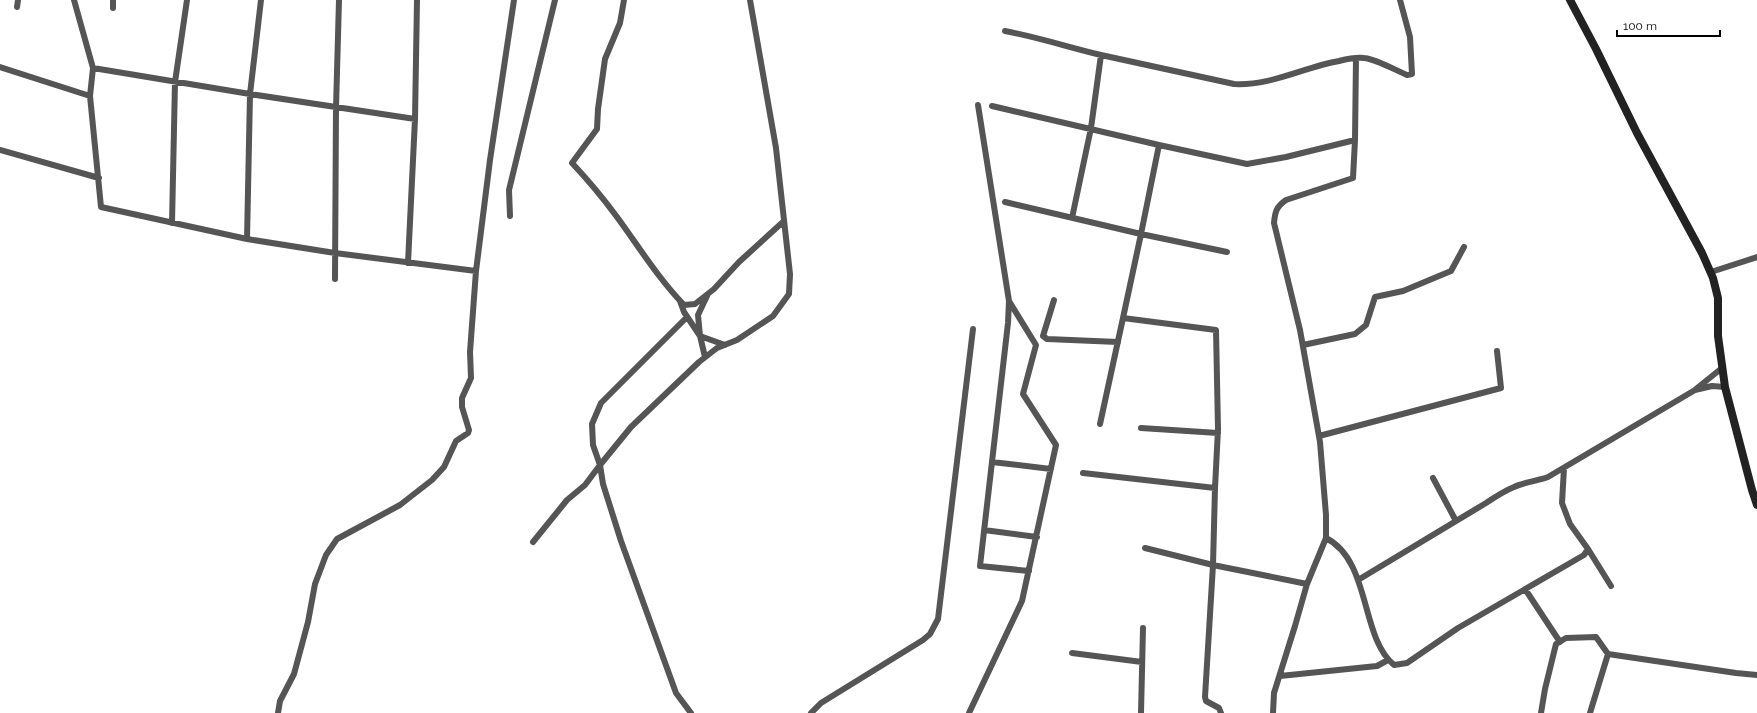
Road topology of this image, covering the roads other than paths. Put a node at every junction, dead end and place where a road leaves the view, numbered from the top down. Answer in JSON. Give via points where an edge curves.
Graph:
{"nodes":[{"id":1,"x":18,"y":0,"type":"edge"},
{"id":2,"x":74,"y":0,"type":"edge"},
{"id":3,"x":113,"y":0,"type":"edge"},
{"id":4,"x":187,"y":0,"type":"edge"},
{"id":5,"x":262,"y":0,"type":"edge"},
{"id":6,"x":339,"y":0,"type":"edge"},
{"id":7,"x":417,"y":0,"type":"edge"},
{"id":8,"x":514,"y":0,"type":"edge"},
{"id":9,"x":555,"y":0,"type":"edge"},
{"id":10,"x":624,"y":0,"type":"edge"},
{"id":11,"x":750,"y":0,"type":"edge"},
{"id":12,"x":1400,"y":0,"type":"edge"},
{"id":13,"x":1570,"y":0,"type":"edge"},
{"id":14,"x":16,"y":8,"type":"dead end"},
{"id":15,"x":113,"y":8,"type":"dead end"},
{"id":16,"x":1005,"y":30,"type":"dead end"},
{"id":17,"x":1101,"y":55,"type":"junction"},
{"id":18,"x":1356,"y":58,"type":"junction"},
{"id":19,"x":0,"y":67,"type":"edge"},
{"id":20,"x":93,"y":68,"type":"junction"},
{"id":21,"x":175,"y":82,"type":"junction"},
{"id":22,"x":250,"y":94,"type":"junction"},
{"id":23,"x":90,"y":96,"type":"junction"},
{"id":24,"x":978,"y":105,"type":"dead end"},
{"id":25,"x":992,"y":106,"type":"dead end"},
{"id":26,"x":336,"y":108,"type":"junction"},
{"id":27,"x":415,"y":119,"type":"junction"},
{"id":28,"x":1091,"y":128,"type":"junction"},
{"id":29,"x":1355,"y":140,"type":"junction"},
{"id":30,"x":1159,"y":144,"type":"junction"},
{"id":31,"x":0,"y":150,"type":"edge"},
{"id":32,"x":99,"y":178,"type":"junction"},
{"id":33,"x":1005,"y":202,"type":"dead end"},
{"id":34,"x":510,"y":216,"type":"dead end"},
{"id":35,"x":1072,"y":218,"type":"junction"},
{"id":36,"x":784,"y":220,"type":"junction"},
{"id":37,"x":172,"y":223,"type":"junction"},
{"id":38,"x":1141,"y":234,"type":"junction"},
{"id":39,"x":247,"y":239,"type":"junction"},
{"id":40,"x":1464,"y":247,"type":"dead end"},
{"id":41,"x":1226,"y":252,"type":"dead end"},
{"id":42,"x":335,"y":254,"type":"junction"},
{"id":43,"x":1757,"y":257,"type":"edge"},
{"id":44,"x":408,"y":263,"type":"junction"},
{"id":45,"x":476,"y":271,"type":"junction"},
{"id":46,"x":1711,"y":272,"type":"junction"},
{"id":47,"x":335,"y":279,"type":"dead end"},
{"id":48,"x":708,"y":294,"type":"junction"},
{"id":49,"x":1054,"y":300,"type":"dead end"},
{"id":50,"x":680,"y":301,"type":"junction"},
{"id":51,"x":1009,"y":301,"type":"junction"},
{"id":52,"x":687,"y":317,"type":"junction"},
{"id":53,"x":1123,"y":318,"type":"junction"},
{"id":54,"x":972,"y":329,"type":"dead end"},
{"id":55,"x":700,"y":336,"type":"junction"},
{"id":56,"x":1118,"y":342,"type":"junction"},
{"id":57,"x":725,"y":345,"type":"junction"},
{"id":58,"x":1303,"y":345,"type":"junction"},
{"id":59,"x":1496,"y":351,"type":"dead end"},
{"id":60,"x":705,"y":357,"type":"junction"},
{"id":61,"x":1722,"y":368,"type":"junction"},
{"id":62,"x":1725,"y":387,"type":"junction"},
{"id":63,"x":1695,"y":390,"type":"junction"},
{"id":64,"x":1100,"y":424,"type":"dead end"},
{"id":65,"x":1141,"y":428,"type":"dead end"},
{"id":66,"x":1218,"y":433,"type":"junction"},
{"id":67,"x":1319,"y":436,"type":"junction"},
{"id":68,"x":992,"y":462,"type":"junction"},
{"id":69,"x":600,"y":465,"type":"junction"},
{"id":70,"x":1564,"y":468,"type":"junction"},
{"id":71,"x":1051,"y":469,"type":"junction"},
{"id":72,"x":1083,"y":473,"type":"dead end"},
{"id":73,"x":1433,"y":478,"type":"dead end"},
{"id":74,"x":1215,"y":488,"type":"junction"},
{"id":75,"x":1757,"y":505,"type":"edge"},
{"id":76,"x":1456,"y":521,"type":"junction"},
{"id":77,"x":984,"y":530,"type":"junction"},
{"id":78,"x":1037,"y":536,"type":"junction"},
{"id":79,"x":1326,"y":538,"type":"junction"},
{"id":80,"x":533,"y":542,"type":"dead end"},
{"id":81,"x":1145,"y":548,"type":"dead end"},
{"id":82,"x":1588,"y":549,"type":"junction"},
{"id":83,"x":1214,"y":565,"type":"junction"},
{"id":84,"x":1029,"y":571,"type":"junction"},
{"id":85,"x":1358,"y":580,"type":"junction"},
{"id":86,"x":1307,"y":584,"type":"junction"},
{"id":87,"x":1611,"y":586,"type":"dead end"},
{"id":88,"x":1525,"y":589,"type":"junction"},
{"id":89,"x":1143,"y":628,"type":"dead end"},
{"id":90,"x":1560,"y":642,"type":"junction"},
{"id":91,"x":1072,"y":653,"type":"dead end"},
{"id":92,"x":1608,"y":654,"type":"junction"},
{"id":93,"x":1388,"y":660,"type":"junction"},
{"id":94,"x":1142,"y":662,"type":"junction"},
{"id":95,"x":1757,"y":675,"type":"edge"},
{"id":96,"x":1280,"y":676,"type":"junction"},
{"id":97,"x":278,"y":713,"type":"edge"},
{"id":98,"x":691,"y":713,"type":"edge"},
{"id":99,"x":811,"y":713,"type":"edge"},
{"id":100,"x":969,"y":713,"type":"edge"},
{"id":101,"x":1141,"y":713,"type":"edge"},
{"id":102,"x":1221,"y":713,"type":"edge"},
{"id":103,"x":1273,"y":713,"type":"edge"},
{"id":104,"x":1541,"y":713,"type":"edge"},
{"id":105,"x":1590,"y":713,"type":"edge"}],
"edges":[{"from":1,"to":14,"type":"street"},
{"from":2,"to":20,"type":"street"},
{"from":3,"to":15,"type":"street"},
{"from":4,"to":21,"type":"street"},
{"from":5,"to":22,"type":"street"},
{"from":6,"to":26,"type":"street"},
{"from":7,"to":27,"type":"street"},
{"from":8,"to":45,"type":"street"},
{"from":9,"to":34,"type":"street","via":[[510,190]]},
{"from":10,"to":50,"type":"street","via":[[620,23],[605,59],[597,129],[572,163],[589,181],[664,284]]},
{"from":11,"to":36,"type":"street","via":[[776,148]]},
{"from":12,"to":18,"type":"street","via":[[1410,37],[1412,74],[1406,75],[1365,58]]},
{"from":13,"to":46,"type":"street"},
{"from":16,"to":17,"type":"street"},
{"from":17,"to":18,"type":"street","via":[[1234,84],[1250,85],[1326,63]]},
{"from":17,"to":28,"type":"street"},
{"from":18,"to":29,"type":"street"},
{"from":19,"to":23,"type":"street"},
{"from":20,"to":21,"type":"street"},
{"from":20,"to":23,"type":"street"},
{"from":21,"to":22,"type":"street"},
{"from":21,"to":37,"type":"street"},
{"from":22,"to":26,"type":"street"},
{"from":22,"to":39,"type":"street"},
{"from":23,"to":32,"type":"street"},
{"from":24,"to":51,"type":"street"},
{"from":25,"to":28,"type":"street"},
{"from":26,"to":27,"type":"street"},
{"from":26,"to":42,"type":"street"},
{"from":27,"to":44,"type":"street"},
{"from":28,"to":30,"type":"street"},
{"from":28,"to":35,"type":"street"},
{"from":29,"to":30,"type":"street","via":[[1286,158],[1247,164]]},
{"from":29,"to":58,"type":"street","via":[[1353,178],[1286,200],[1275,212],[1274,223]]},
{"from":30,"to":38,"type":"street"},
{"from":31,"to":32,"type":"street"},
{"from":32,"to":37,"type":"street","via":[[101,207]]},
{"from":33,"to":35,"type":"street"},
{"from":35,"to":38,"type":"street"},
{"from":36,"to":48,"type":"street"},
{"from":36,"to":57,"type":"street","via":[[790,274],[789,294],[773,316]]},
{"from":37,"to":39,"type":"street"},
{"from":38,"to":41,"type":"street"},
{"from":38,"to":53,"type":"street"},
{"from":39,"to":42,"type":"street"},
{"from":40,"to":58,"type":"street","via":[[1451,271],[1403,292],[1375,297],[1366,325],[1355,334]]},
{"from":42,"to":44,"type":"street"},
{"from":42,"to":47,"type":"street"},
{"from":43,"to":46,"type":"street"},
{"from":44,"to":45,"type":"street"},
{"from":45,"to":97,"type":"street","via":[[470,352],[471,378],[462,398],[468,433],[456,441],[444,467],[432,480],[400,505],[337,539],[326,555],[315,584],[294,674],[280,701]]},
{"from":46,"to":61,"type":"street","via":[[1717,288]]},
{"from":48,"to":50,"type":"street","via":[[695,304],[684,304]]},
{"from":48,"to":55,"type":"street","via":[[698,315]]},
{"from":49,"to":56,"type":"street","via":[[1043,336],[1047,339]]},
{"from":50,"to":52,"type":"street"},
{"from":51,"to":68,"type":"street"},
{"from":51,"to":71,"type":"street","via":[[1036,345],[1023,394],[1056,445]]},
{"from":52,"to":55,"type":"street"},
{"from":52,"to":69,"type":"street","via":[[601,403],[592,424],[593,445]]},
{"from":53,"to":56,"type":"street"},
{"from":53,"to":66,"type":"street","via":[[1216,330]]},
{"from":54,"to":99,"type":"street","via":[[938,619],[924,640],[821,703]]},
{"from":55,"to":57,"type":"street"},
{"from":55,"to":60,"type":"street"},
{"from":56,"to":64,"type":"street"},
{"from":57,"to":60,"type":"street"},
{"from":58,"to":67,"type":"street"},
{"from":59,"to":67,"type":"street","via":[[1501,388]]},
{"from":60,"to":69,"type":"street","via":[[631,427]]},
{"from":61,"to":62,"type":"street"},
{"from":61,"to":63,"type":"street"},
{"from":62,"to":63,"type":"street","via":[[1712,386]]},
{"from":62,"to":75,"type":"street"},
{"from":63,"to":70,"type":"street"},
{"from":65,"to":66,"type":"street"},
{"from":66,"to":74,"type":"street"},
{"from":67,"to":79,"type":"street"},
{"from":68,"to":71,"type":"street"},
{"from":68,"to":77,"type":"street"},
{"from":69,"to":80,"type":"street"},
{"from":69,"to":98,"type":"street","via":[[602,484],[642,602],[660,644],[676,693]]},
{"from":70,"to":76,"type":"street","via":[[1548,477],[1500,493]]},
{"from":70,"to":82,"type":"street","via":[[1562,503],[1570,524]]},
{"from":71,"to":78,"type":"street"},
{"from":72,"to":74,"type":"street"},
{"from":73,"to":76,"type":"street"},
{"from":74,"to":83,"type":"street"},
{"from":76,"to":85,"type":"street"},
{"from":77,"to":78,"type":"street"},
{"from":77,"to":84,"type":"street","via":[[980,566]]},
{"from":78,"to":84,"type":"street"},
{"from":79,"to":85,"type":"street","via":[[1334,542],[1344,555]]},
{"from":79,"to":86,"type":"street"},
{"from":81,"to":83,"type":"street"},
{"from":82,"to":87,"type":"street"},
{"from":82,"to":88,"type":"street","via":[[1584,555]]},
{"from":83,"to":86,"type":"street"},
{"from":83,"to":102,"type":"street","via":[[1205,698],[1219,708]]},
{"from":84,"to":100,"type":"street","via":[[1022,601]]},
{"from":85,"to":93,"type":"street","via":[[1376,638]]},
{"from":86,"to":96,"type":"street"},
{"from":88,"to":90,"type":"street"},
{"from":88,"to":93,"type":"street","via":[[1458,628],[1407,663],[1394,665]]},
{"from":89,"to":94,"type":"street"},
{"from":90,"to":92,"type":"street","via":[[1566,638],[1596,637]]},
{"from":90,"to":104,"type":"street","via":[[1556,644]]},
{"from":91,"to":94,"type":"street"},
{"from":92,"to":95,"type":"street"},
{"from":92,"to":105,"type":"street"},
{"from":93,"to":96,"type":"street","via":[[1377,666]]},
{"from":94,"to":101,"type":"street"},
{"from":96,"to":103,"type":"street","via":[[1273,701]]}]}
